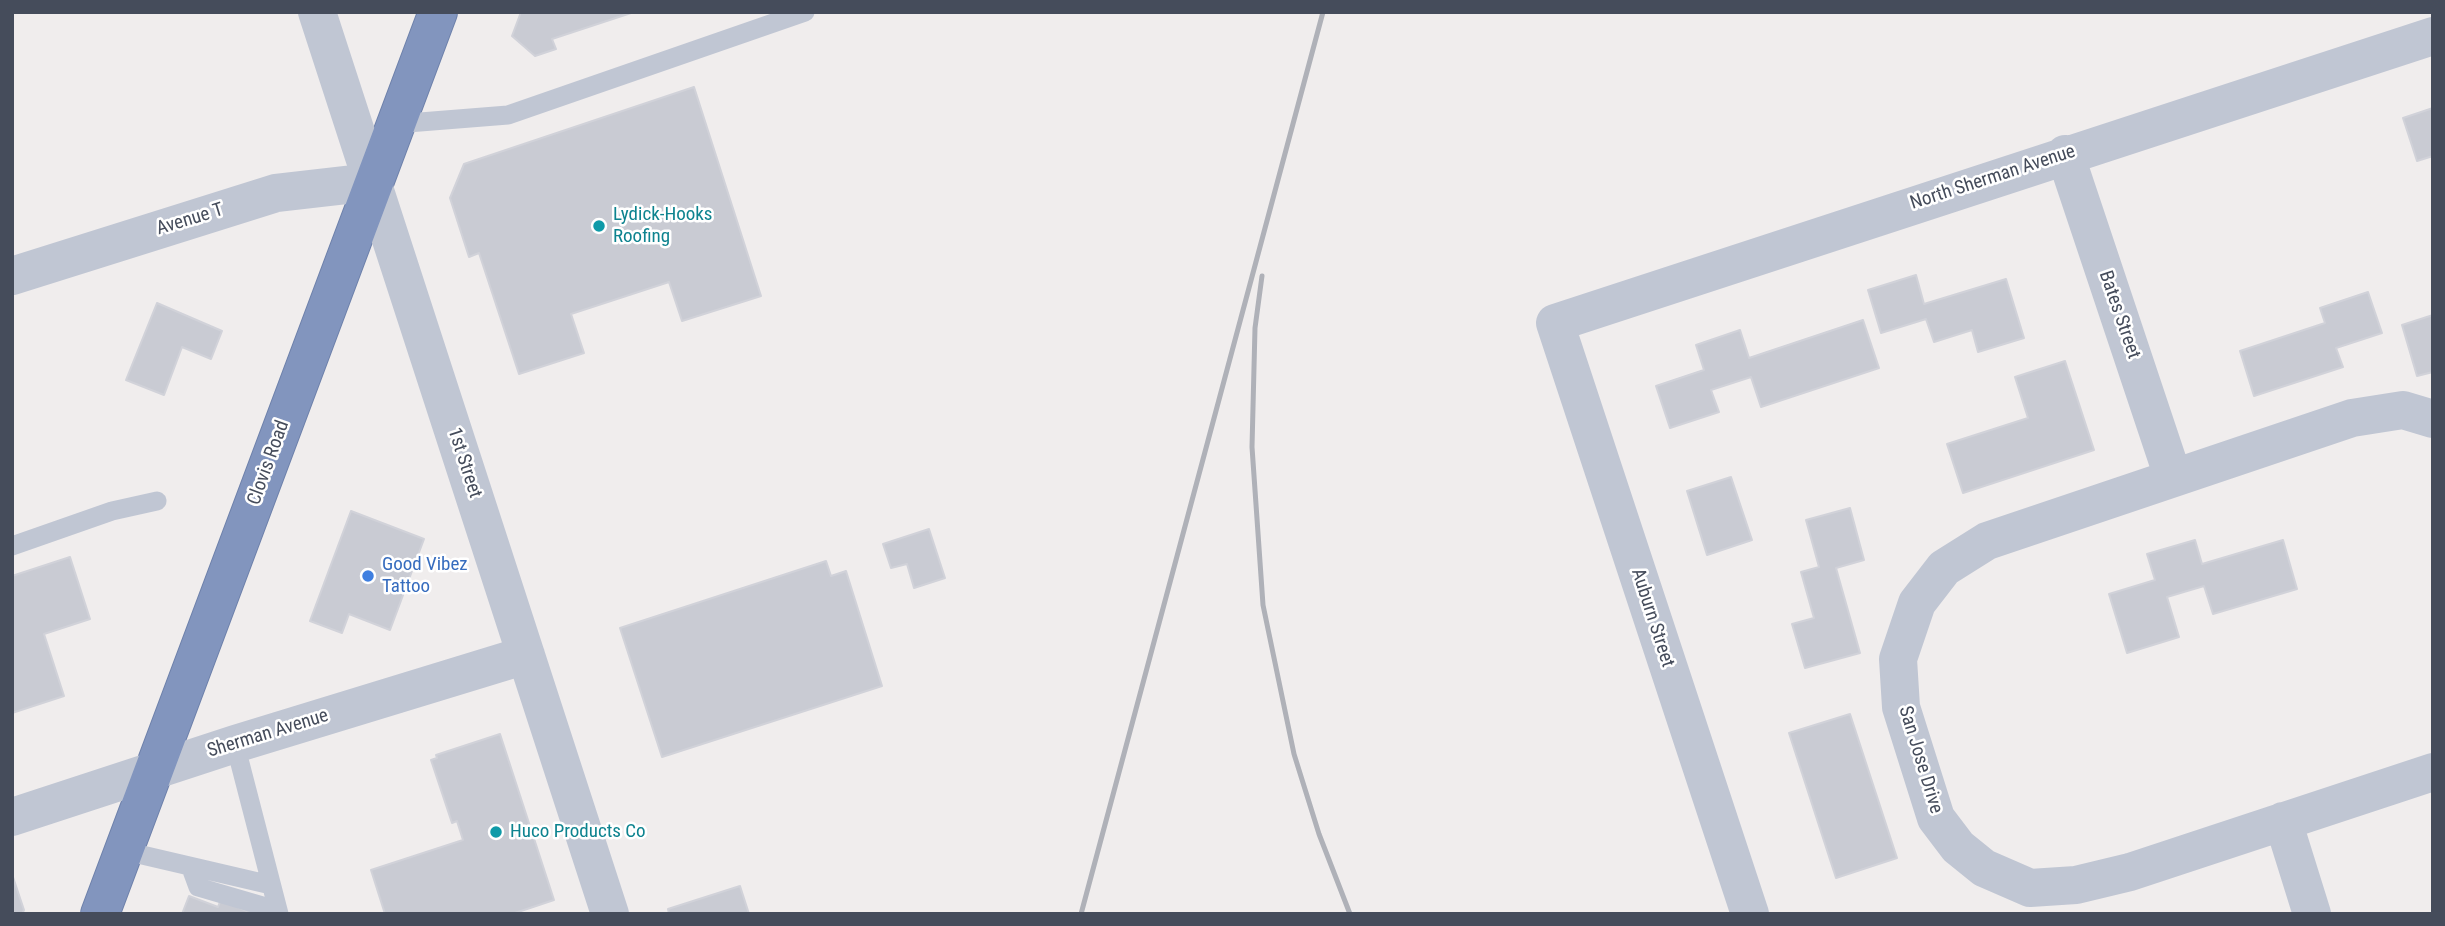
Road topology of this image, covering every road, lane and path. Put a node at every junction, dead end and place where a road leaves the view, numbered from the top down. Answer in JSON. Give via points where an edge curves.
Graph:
{"nodes":[{"id":1,"x":317,"y":12,"type":"edge"},
{"id":2,"x":438,"y":12,"type":"edge"},
{"id":3,"x":805,"y":12,"type":"edge"},
{"id":4,"x":2433,"y":36,"type":"edge"},
{"id":5,"x":395,"y":124,"type":"junction"},
{"id":6,"x":2064,"y":154,"type":"junction"},
{"id":7,"x":372,"y":182,"type":"junction"},
{"id":8,"x":12,"y":276,"type":"edge"},
{"id":9,"x":1555,"y":323,"type":"joint"},
{"id":10,"x":2433,"y":419,"type":"edge"},
{"id":11,"x":2173,"y":477,"type":"junction"},
{"id":12,"x":157,"y":501,"type":"dead end"},
{"id":13,"x":12,"y":546,"type":"edge"},
{"id":14,"x":526,"y":655,"type":"junction"},
{"id":15,"x":235,"y":744,"type":"junction"},
{"id":16,"x":156,"y":769,"type":"junction"},
{"id":17,"x":2433,"y":772,"type":"edge"},
{"id":18,"x":12,"y":817,"type":"edge"},
{"id":19,"x":2283,"y":821,"type":"junction"},
{"id":20,"x":125,"y":851,"type":"junction"},
{"id":21,"x":191,"y":868,"type":"junction"},
{"id":22,"x":271,"y":885,"type":"junction"},
{"id":23,"x":100,"y":914,"type":"edge"},
{"id":24,"x":265,"y":914,"type":"edge"},
{"id":25,"x":279,"y":914,"type":"edge"},
{"id":26,"x":610,"y":914,"type":"edge"},
{"id":27,"x":1750,"y":914,"type":"edge"},
{"id":28,"x":2312,"y":914,"type":"edge"}],
"edges":[{"from":1,"to":7,"type":"street","name":"1st Street"},
{"from":2,"to":5,"type":"highway","name":"Clovis Road"},
{"from":3,"to":5,"type":"lane","via":[[508,115]]},
{"from":4,"to":6,"type":"street","name":"North Sherman Avenue"},
{"from":5,"to":7,"type":"highway","name":"Clovis Road"},
{"from":6,"to":9,"type":"street","name":"North Sherman Avenue"},
{"from":6,"to":11,"type":"street","name":"Bates Street"},
{"from":7,"to":8,"type":"street","name":"Avenue T","via":[[276,193]]},
{"from":7,"to":14,"type":"street","name":"1st Street"},
{"from":7,"to":16,"type":"highway","name":"Clovis Road"},
{"from":9,"to":27,"type":"street","name":"Auburn Street"},
{"from":10,"to":11,"type":"street","name":"San Jose Drive","via":[[2403,410],[2352,418]]},
{"from":11,"to":19,"type":"street","name":"San Jose Drive","via":[[1987,541],[1944,568],[1917,603],[1898,659],[1901,707],[1936,818],[1958,847],[1984,868],[2030,888],[2076,885],[2130,872]]},
{"from":12,"to":13,"type":"lane","via":[[112,511]]},
{"from":14,"to":15,"type":"street","name":"Sherman Avenue"},
{"from":14,"to":26,"type":"street","name":"1st Street"},
{"from":15,"to":16,"type":"street","name":"Sherman Avenue"},
{"from":15,"to":22,"type":"lane"},
{"from":16,"to":18,"type":"street","name":"Sherman Avenue"},
{"from":16,"to":20,"type":"highway","name":"Clovis Road"},
{"from":17,"to":19,"type":"street","name":"San Jose Drive"},
{"from":19,"to":28,"type":"street"},
{"from":20,"to":21,"type":"lane"},
{"from":20,"to":23,"type":"highway","name":"Clovis Road"},
{"from":21,"to":22,"type":"lane"},
{"from":21,"to":24,"type":"lane","via":[[198,887],[263,906]]},
{"from":22,"to":25,"type":"lane"}]}
